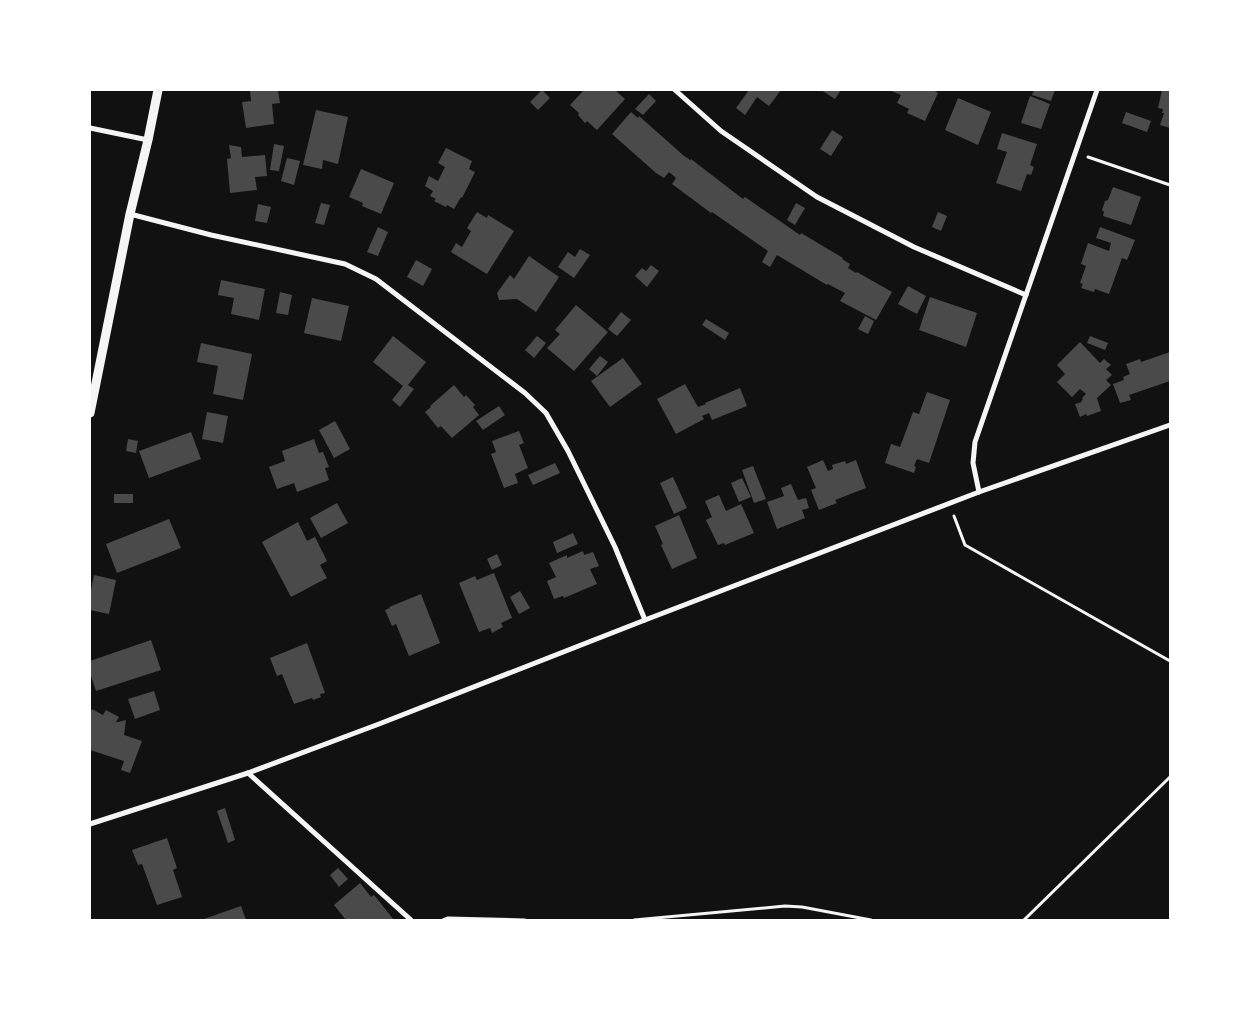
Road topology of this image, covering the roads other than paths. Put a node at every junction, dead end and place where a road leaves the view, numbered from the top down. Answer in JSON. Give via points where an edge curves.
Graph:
{"nodes":[{"id":1,"x":158,"y":90,"type":"edge"},
{"id":2,"x":675,"y":90,"type":"edge"},
{"id":3,"x":1097,"y":90,"type":"edge"},
{"id":4,"x":90,"y":128,"type":"edge"},
{"id":5,"x":148,"y":140,"type":"junction"},
{"id":6,"x":130,"y":214,"type":"junction"},
{"id":7,"x":1026,"y":295,"type":"junction"},
{"id":8,"x":90,"y":413,"type":"edge"},
{"id":9,"x":1170,"y":425,"type":"edge"},
{"id":10,"x":978,"y":492,"type":"junction"},
{"id":11,"x":645,"y":620,"type":"junction"},
{"id":12,"x":248,"y":774,"type":"junction"},
{"id":13,"x":90,"y":824,"type":"edge"},
{"id":14,"x":411,"y":920,"type":"edge"}],
"edges":[{"from":1,"to":5,"type":"street"},
{"from":2,"to":7,"type":"street","via":[[721,131],[817,197],[914,248]]},
{"from":3,"to":7,"type":"street"},
{"from":4,"to":5,"type":"street"},
{"from":5,"to":6,"type":"street"},
{"from":6,"to":8,"type":"street"},
{"from":6,"to":11,"type":"street","via":[[345,264],[376,279],[525,393],[546,413],[568,451],[615,547]]},
{"from":7,"to":10,"type":"street","via":[[975,442],[973,463]]},
{"from":9,"to":10,"type":"street"},
{"from":10,"to":11,"type":"street"},
{"from":11,"to":12,"type":"street"},
{"from":12,"to":13,"type":"street"},
{"from":12,"to":14,"type":"street"}]}
